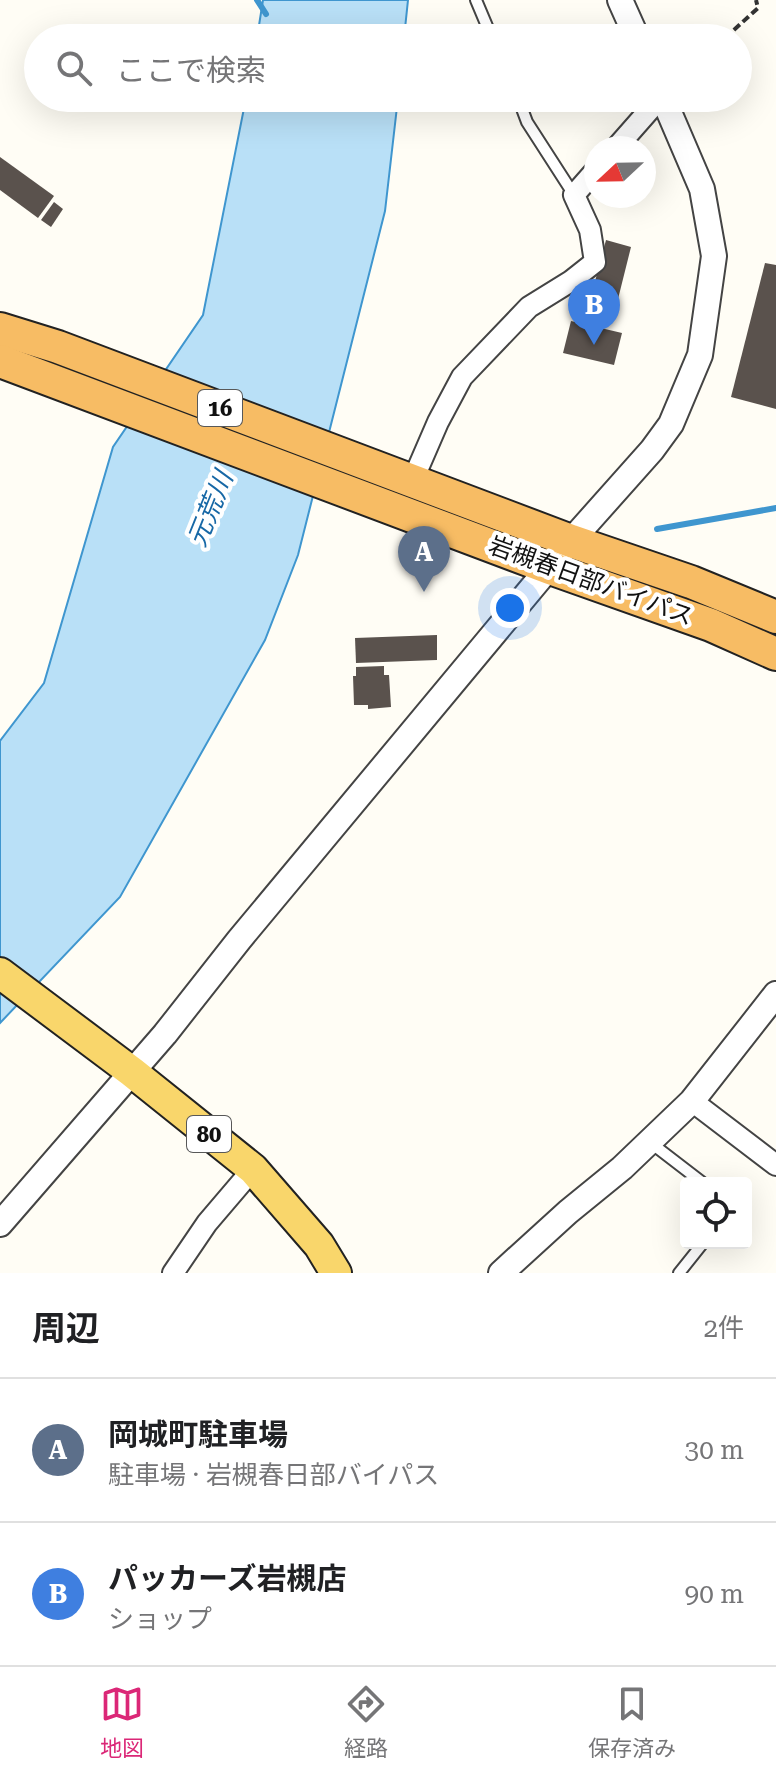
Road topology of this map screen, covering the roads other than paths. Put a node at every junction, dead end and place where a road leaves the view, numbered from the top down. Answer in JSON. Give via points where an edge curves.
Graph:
{"nodes":[{"id":1,"x":476,"y":0,"type":"edge"},
{"id":2,"x":620,"y":0,"type":"edge"},
{"id":3,"x":486,"y":24,"type":"edge"},
{"id":4,"x":631,"y":24,"type":"edge"},
{"id":5,"x":523,"y":112,"type":"edge"},
{"id":6,"x":649,"y":112,"type":"edge"},
{"id":7,"x":668,"y":112,"type":"edge"},
{"id":8,"x":627,"y":136,"type":"edge"},
{"id":9,"x":584,"y":184,"type":"edge"},
{"id":10,"x":574,"y":195,"type":"junction"},
{"id":11,"x":0,"y":329,"type":"edge"},
{"id":12,"x":0,"y":361,"type":"edge"},
{"id":13,"x":412,"y":482,"type":"junction"},
{"id":14,"x":378,"y":485,"type":"junction"},
{"id":15,"x":571,"y":541,"type":"junction"},
{"id":16,"x":550,"y":568,"type":"junction"},
{"id":17,"x":776,"y":617,"type":"edge"},
{"id":18,"x":776,"y":654,"type":"edge"},
{"id":19,"x":0,"y":973,"type":"edge"},
{"id":20,"x":776,"y":994,"type":"edge"},
{"id":21,"x":132,"y":1072,"type":"junction"},
{"id":22,"x":692,"y":1101,"type":"junction"},
{"id":23,"x":650,"y":1142,"type":"junction"},
{"id":24,"x":776,"y":1165,"type":"edge"},
{"id":25,"x":253,"y":1169,"type":"junction"},
{"id":26,"x":695,"y":1177,"type":"edge"},
{"id":27,"x":0,"y":1224,"type":"edge"},
{"id":28,"x":698,"y":1249,"type":"edge"},
{"id":29,"x":173,"y":1273,"type":"edge"},
{"id":30,"x":336,"y":1273,"type":"edge"},
{"id":31,"x":501,"y":1273,"type":"edge"},
{"id":32,"x":679,"y":1273,"type":"edge"}],
"edges":[{"from":1,"to":3,"type":"lane"},
{"from":2,"to":4,"type":"street"},
{"from":5,"to":10,"type":"lane"},
{"from":6,"to":8,"type":"street"},
{"from":7,"to":15,"type":"street","via":[[702,189],[714,256],[700,355],[671,424]]},
{"from":9,"to":10,"type":"street"},
{"from":10,"to":13,"type":"street","via":[[590,230],[595,262],[529,307],[462,377]]},
{"from":11,"to":14,"type":"highway","name":"岩槻春日部バイパス","number":"16","via":[[58,347]]},
{"from":12,"to":14,"type":"highway","name":"岩槻春日部バイパス","number":"16"},
{"from":13,"to":14,"type":"highway","name":"岩槻春日部バイパス","number":"16"},
{"from":13,"to":15,"type":"highway","name":"岩槻春日部バイパス","number":"16"},
{"from":14,"to":16,"type":"highway","name":"岩槻春日部バイパス","number":"16"},
{"from":15,"to":16,"type":"street"},
{"from":15,"to":17,"type":"highway","name":"岩槻春日部バイパス","number":"16"},
{"from":16,"to":18,"type":"highway","name":"岩槻春日部バイパス","number":"16"},
{"from":16,"to":21,"type":"street"},
{"from":19,"to":21,"type":"main road","number":"80"},
{"from":20,"to":22,"type":"street"},
{"from":21,"to":25,"type":"main road","number":"80"},
{"from":21,"to":27,"type":"street"},
{"from":22,"to":23,"type":"street"},
{"from":22,"to":24,"type":"street"},
{"from":23,"to":26,"type":"lane"},
{"from":23,"to":31,"type":"street"},
{"from":25,"to":29,"type":"street"},
{"from":25,"to":30,"type":"main road","number":"80","via":[[319,1245]]},
{"from":28,"to":32,"type":"lane"}]}
